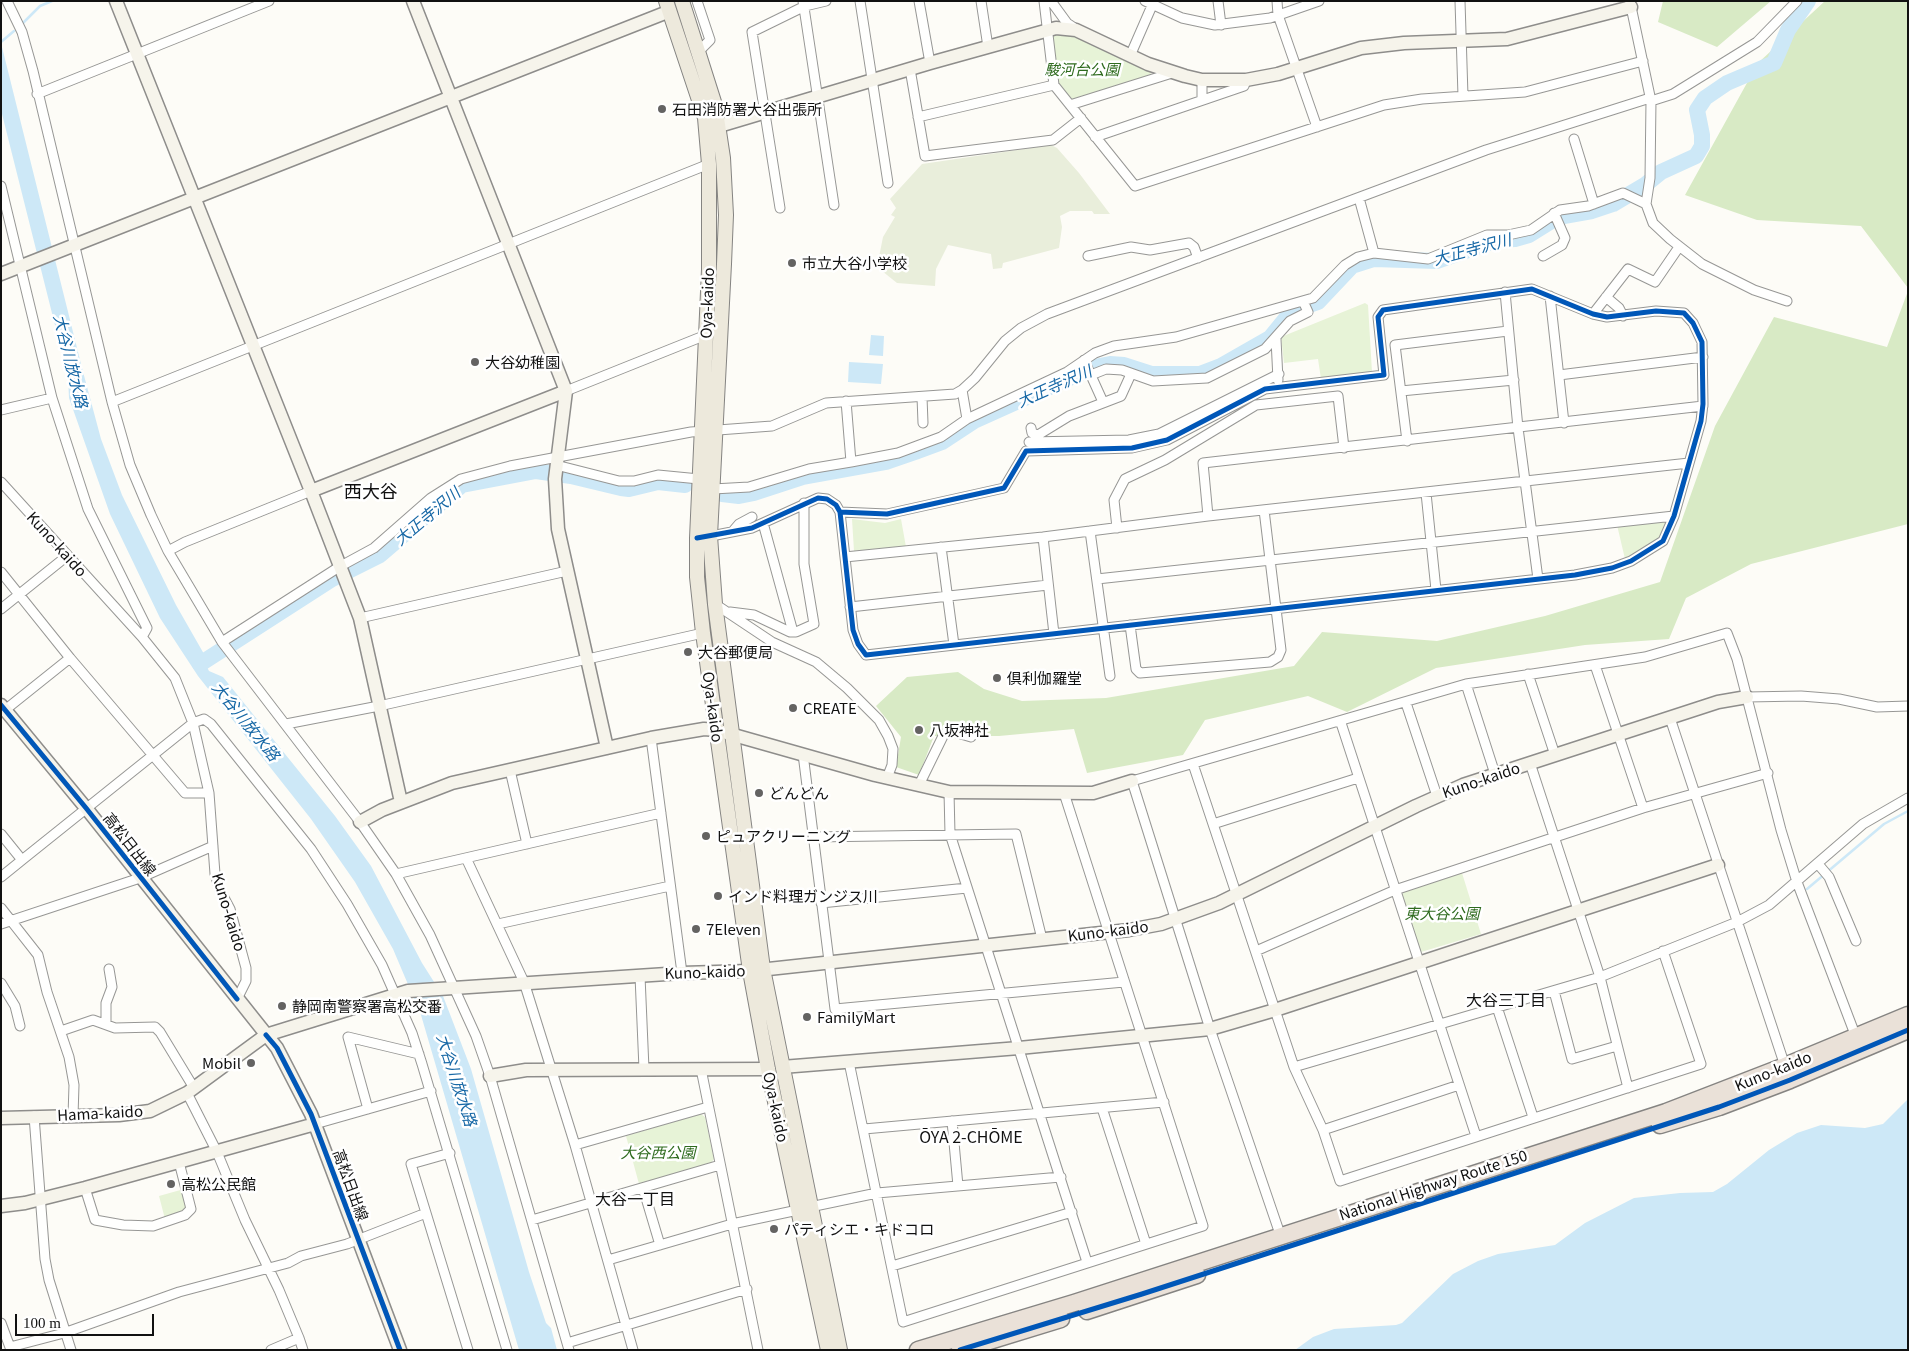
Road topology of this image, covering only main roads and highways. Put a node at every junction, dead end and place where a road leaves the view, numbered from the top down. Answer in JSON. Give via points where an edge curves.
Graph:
{"nodes":[{"id":1,"x":682,"y":1,"type":"edge"},
{"id":2,"x":668,"y":6,"type":"edge"},
{"id":3,"x":713,"y":128,"type":"junction"},
{"id":4,"x":708,"y":430,"type":"junction"},
{"id":5,"x":704,"y":537,"type":"junction"},
{"id":6,"x":757,"y":970,"type":"junction"},
{"id":7,"x":1908,"y":1015,"type":"edge"},
{"id":8,"x":1908,"y":1030,"type":"edge"},
{"id":9,"x":1787,"y":1073,"type":"junction"},
{"id":10,"x":1636,"y":1122,"type":"joint"},
{"id":11,"x":804,"y":1208,"type":"junction"},
{"id":12,"x":828,"y":1350,"type":"edge"},
{"id":13,"x":840,"y":1350,"type":"edge"},
{"id":14,"x":918,"y":1350,"type":"edge"},
{"id":15,"x":960,"y":1350,"type":"edge"}],
"edges":[{"from":1,"to":3,"type":"main road","name":"Oya-kaido","via":[[699,51]]},
{"from":2,"to":3,"type":"main road","name":"Oya-kaido"},
{"from":3,"to":4,"type":"main road","name":"Oya-kaido","via":[[706,336]]},
{"from":3,"to":4,"type":"main road","name":"Oya-kaido","via":[[726,215]]},
{"from":4,"to":5,"type":"main road","name":"Oya-kaido","via":[[712,490]]},
{"from":4,"to":5,"type":"main road","name":"Oya-kaido","via":[[699,479]]},
{"from":5,"to":6,"type":"main road","name":"Oya-kaido","via":[[732,735]]},
{"from":5,"to":6,"type":"main road","name":"Oya-kaido","via":[[697,577],[703,633],[716,730]]},
{"from":6,"to":11,"type":"main road","name":"Oya-kaido"},
{"from":7,"to":9,"type":"highway","name":"Kuno-kaido","via":[[1856,1037]]},
{"from":8,"to":9,"type":"highway","name":"National Highway Route 150"},
{"from":9,"to":10,"type":"highway","name":"Kuno-kaido"},
{"from":9,"to":15,"type":"highway","name":"National Highway Route 150","via":[[1718,1107]]},
{"from":10,"to":14,"type":"highway","name":"National Highway Route 150"},
{"from":11,"to":12,"type":"main road","name":"Oya-kaido"},
{"from":11,"to":13,"type":"main road","name":"Oya-kaido"}]}
